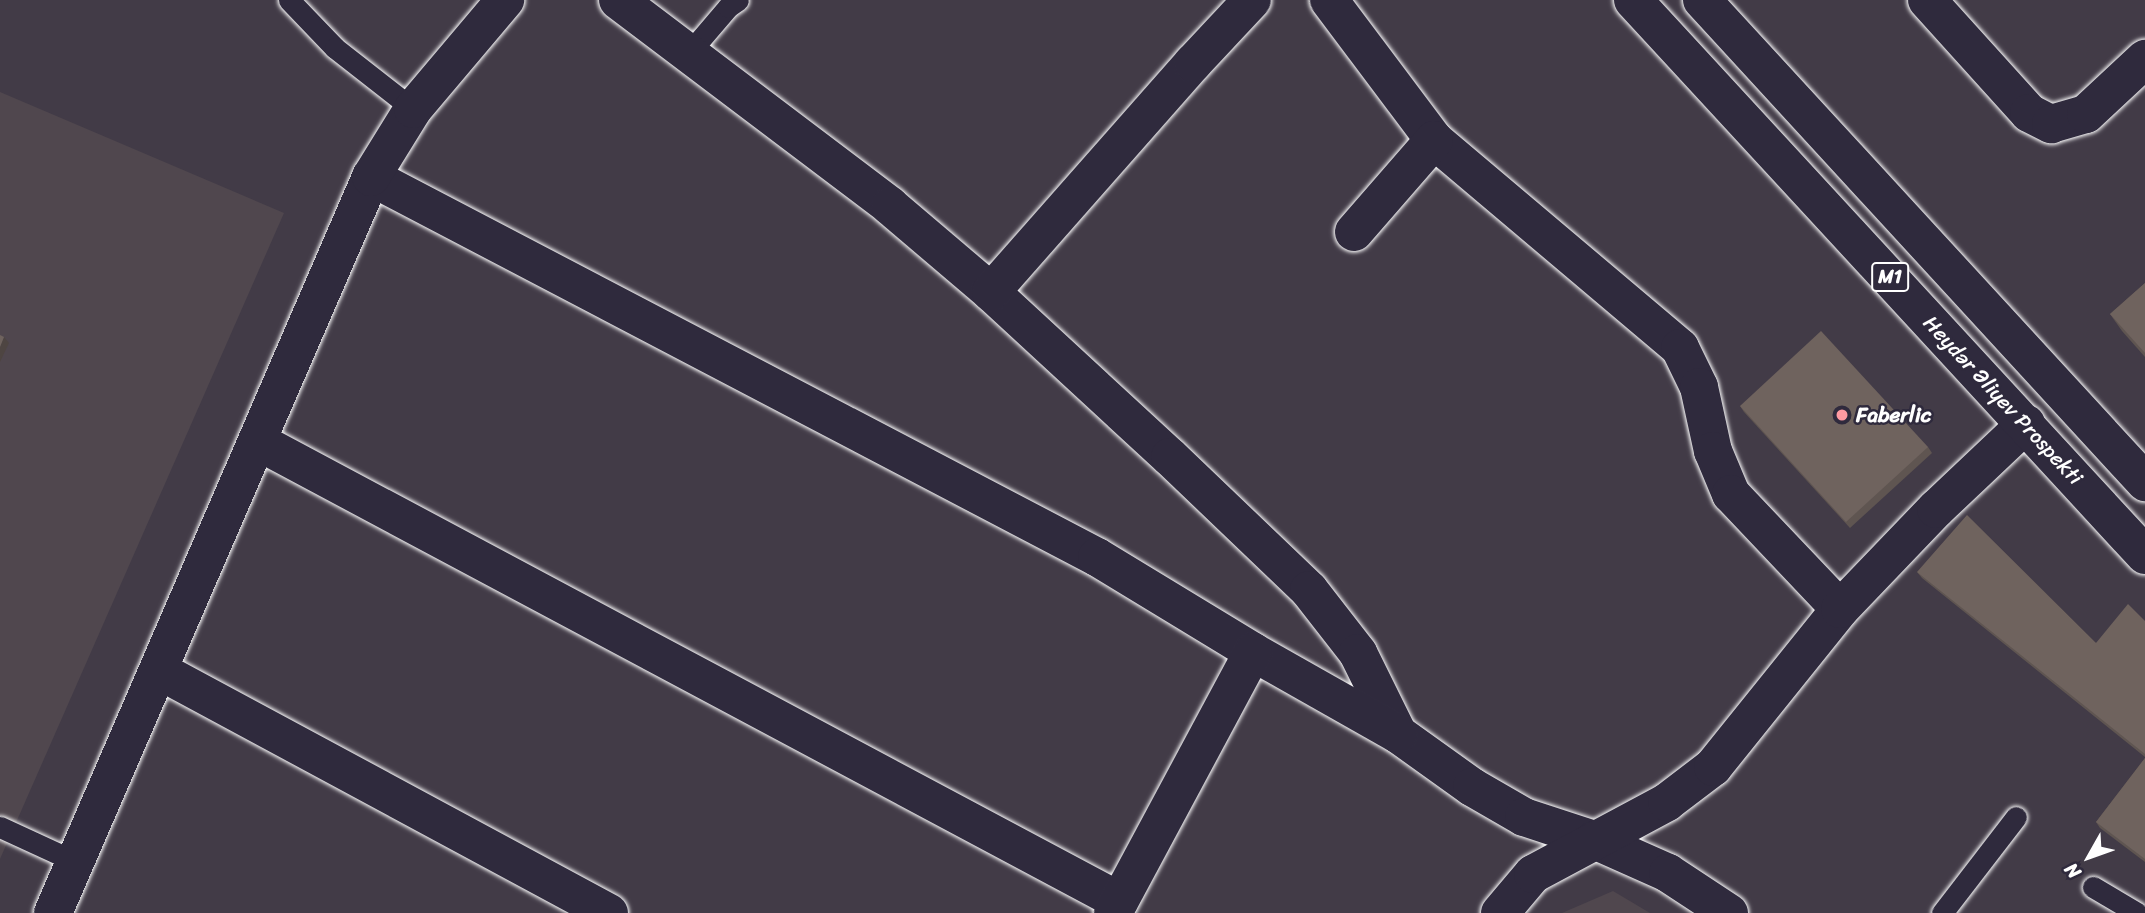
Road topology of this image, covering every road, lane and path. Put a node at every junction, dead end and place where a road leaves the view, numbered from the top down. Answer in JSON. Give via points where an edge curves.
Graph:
{"nodes":[{"id":1,"x":289,"y":0,"type":"edge"},
{"id":2,"x":505,"y":0,"type":"edge"},
{"id":3,"x":618,"y":0,"type":"edge"},
{"id":4,"x":738,"y":0,"type":"edge"},
{"id":5,"x":1252,"y":0,"type":"edge"},
{"id":6,"x":1329,"y":0,"type":"edge"},
{"id":7,"x":1633,"y":0,"type":"edge"},
{"id":8,"x":1702,"y":0,"type":"edge"},
{"id":9,"x":1927,"y":0,"type":"edge"},
{"id":10,"x":687,"y":55,"type":"junction"},
{"id":11,"x":2145,"y":59,"type":"edge"},
{"id":12,"x":413,"y":109,"type":"junction"},
{"id":13,"x":1434,"y":140,"type":"junction"},
{"id":14,"x":371,"y":177,"type":"junction"},
{"id":15,"x":1354,"y":232,"type":"dead end"},
{"id":16,"x":991,"y":292,"type":"junction"},
{"id":17,"x":2026,"y":424,"type":"junction"},
{"id":18,"x":259,"y":442,"type":"junction"},
{"id":19,"x":2145,"y":482,"type":"edge"},
{"id":20,"x":2145,"y":555,"type":"edge"},
{"id":21,"x":1840,"y":608,"type":"junction"},
{"id":22,"x":1253,"y":652,"type":"junction"},
{"id":23,"x":160,"y":671,"type":"junction"},
{"id":24,"x":1398,"y":734,"type":"junction"},
{"id":25,"x":2015,"y":817,"type":"dead end"},
{"id":26,"x":0,"y":827,"type":"edge"},
{"id":27,"x":1594,"y":840,"type":"junction"},
{"id":28,"x":76,"y":862,"type":"junction"},
{"id":29,"x":2093,"y":887,"type":"dead end"},
{"id":30,"x":1116,"y":907,"type":"edge"},
{"id":31,"x":57,"y":912,"type":"edge"},
{"id":32,"x":609,"y":913,"type":"edge"},
{"id":33,"x":1500,"y":913,"type":"edge"},
{"id":34,"x":1729,"y":913,"type":"edge"},
{"id":35,"x":1942,"y":913,"type":"edge"},
{"id":36,"x":2137,"y":913,"type":"edge"}],
"edges":[{"from":1,"to":12,"type":"lane","via":[[335,48]]},
{"from":2,"to":12,"type":"main road"},
{"from":3,"to":10,"type":"main road"},
{"from":4,"to":10,"type":"lane"},
{"from":5,"to":16,"type":"main road"},
{"from":6,"to":13,"type":"main road"},
{"from":7,"to":17,"type":"main road","name":"Heydər Əliyev Prospekti","number":"M1"},
{"from":8,"to":19,"type":"main road","number":"M1"},
{"from":9,"to":11,"type":"main road","via":[[2029,113],[2051,124],[2086,114]]},
{"from":10,"to":16,"type":"main road","via":[[890,206]]},
{"from":12,"to":14,"type":"main road"},
{"from":13,"to":15,"type":"main road"},
{"from":13,"to":21,"type":"main road","via":[[1680,348],[1699,387],[1713,451],[1731,494]]},
{"from":14,"to":18,"type":"main road"},
{"from":14,"to":22,"type":"main road","via":[[1097,557]]},
{"from":16,"to":24,"type":"main road","via":[[1308,590],[1358,653]]},
{"from":17,"to":20,"type":"main road","name":"Heydər Əliyev Prospekti","number":"M1"},
{"from":17,"to":21,"type":"main road"},
{"from":18,"to":23,"type":"main road"},
{"from":18,"to":30,"type":"main road"},
{"from":21,"to":27,"type":"main road","via":[[1713,767],[1667,802]]},
{"from":22,"to":24,"type":"main road"},
{"from":22,"to":30,"type":"main road"},
{"from":23,"to":28,"type":"main road"},
{"from":23,"to":32,"type":"main road"},
{"from":24,"to":27,"type":"main road","via":[[1472,788],[1524,817]]},
{"from":25,"to":35,"type":"lane"},
{"from":26,"to":28,"type":"lane"},
{"from":27,"to":33,"type":"main road","via":[[1533,874]]},
{"from":27,"to":34,"type":"main road","via":[[1668,873]]},
{"from":28,"to":31,"type":"main road"},
{"from":29,"to":36,"type":"lane"}]}
